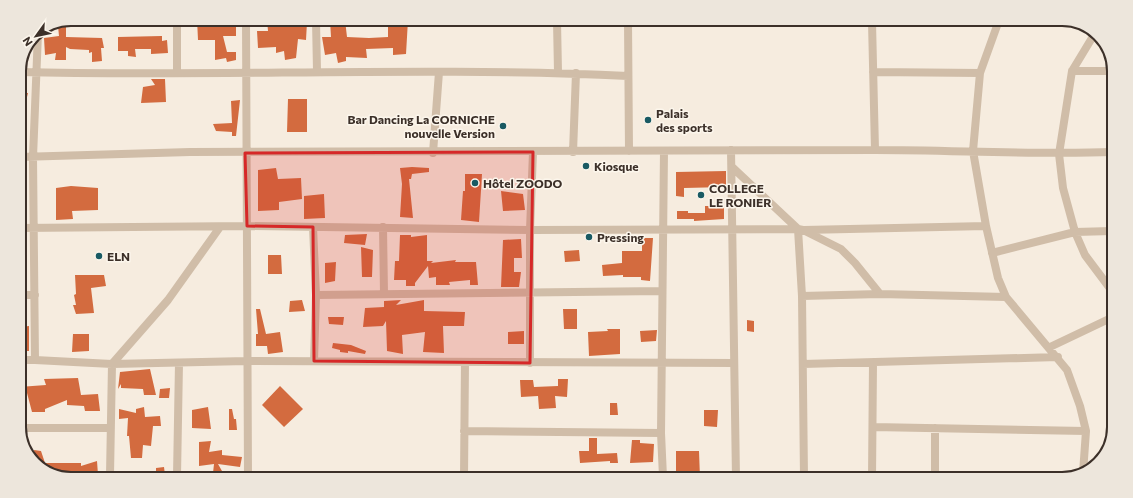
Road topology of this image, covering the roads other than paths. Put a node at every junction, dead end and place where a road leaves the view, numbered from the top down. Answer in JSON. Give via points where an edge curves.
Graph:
{"nodes":[{"id":1,"x":178,"y":26,"type":"edge"},
{"id":2,"x":246,"y":26,"type":"edge"},
{"id":3,"x":316,"y":26,"type":"edge"},
{"id":4,"x":557,"y":26,"type":"edge"},
{"id":5,"x":628,"y":26,"type":"edge"},
{"id":6,"x":872,"y":26,"type":"edge"},
{"id":7,"x":997,"y":26,"type":"edge"},
{"id":8,"x":1092,"y":37,"type":"edge"},
{"id":9,"x":38,"y":41,"type":"edge"},
{"id":10,"x":317,"y":71,"type":"junction"},
{"id":11,"x":1072,"y":71,"type":"junction"},
{"id":12,"x":1107,"y":71,"type":"edge"},
{"id":13,"x":26,"y":72,"type":"edge"},
{"id":14,"x":37,"y":72,"type":"junction"},
{"id":15,"x":177,"y":72,"type":"junction"},
{"id":16,"x":247,"y":72,"type":"junction"},
{"id":17,"x":438,"y":72,"type":"junction"},
{"id":18,"x":558,"y":72,"type":"junction"},
{"id":19,"x":873,"y":72,"type":"junction"},
{"id":20,"x":576,"y":73,"type":"junction"},
{"id":21,"x":980,"y":73,"type":"junction"},
{"id":22,"x":628,"y":76,"type":"junction"},
{"id":23,"x":664,"y":150,"type":"junction"},
{"id":24,"x":732,"y":150,"type":"junction"},
{"id":25,"x":874,"y":150,"type":"junction"},
{"id":26,"x":973,"y":150,"type":"junction"},
{"id":27,"x":629,"y":151,"type":"junction"},
{"id":28,"x":533,"y":152,"type":"junction"},
{"id":29,"x":573,"y":152,"type":"junction"},
{"id":30,"x":1107,"y":152,"type":"edge"},
{"id":31,"x":246,"y":153,"type":"junction"},
{"id":32,"x":433,"y":153,"type":"junction"},
{"id":33,"x":1059,"y":154,"type":"junction"},
{"id":34,"x":26,"y":157,"type":"edge"},
{"id":35,"x":33,"y":157,"type":"junction"},
{"id":36,"x":732,"y":168,"type":"junction"},
{"id":37,"x":247,"y":226,"type":"junction"},
{"id":38,"x":986,"y":226,"type":"junction"},
{"id":39,"x":220,"y":227,"type":"junction"},
{"id":40,"x":313,"y":227,"type":"junction"},
{"id":41,"x":383,"y":227,"type":"junction"},
{"id":42,"x":26,"y":228,"type":"edge"},
{"id":43,"x":34,"y":228,"type":"junction"},
{"id":44,"x":732,"y":229,"type":"junction"},
{"id":45,"x":801,"y":229,"type":"junction"},
{"id":46,"x":530,"y":230,"type":"junction"},
{"id":47,"x":663,"y":230,"type":"junction"},
{"id":48,"x":1107,"y":231,"type":"edge"},
{"id":49,"x":1075,"y":232,"type":"junction"},
{"id":50,"x":992,"y":253,"type":"junction"},
{"id":51,"x":1107,"y":284,"type":"edge"},
{"id":52,"x":662,"y":291,"type":"junction"},
{"id":53,"x":384,"y":294,"type":"junction"},
{"id":54,"x":530,"y":294,"type":"junction"},
{"id":55,"x":880,"y":294,"type":"junction"},
{"id":56,"x":26,"y":295,"type":"edge"},
{"id":57,"x":34,"y":295,"type":"junction"},
{"id":58,"x":316,"y":295,"type":"junction"},
{"id":59,"x":802,"y":296,"type":"junction"},
{"id":60,"x":1006,"y":297,"type":"junction"},
{"id":61,"x":1107,"y":320,"type":"edge"},
{"id":62,"x":1050,"y":347,"type":"junction"},
{"id":63,"x":1058,"y":358,"type":"junction"},
{"id":64,"x":26,"y":360,"type":"edge"},
{"id":65,"x":35,"y":360,"type":"junction"},
{"id":66,"x":247,"y":361,"type":"junction"},
{"id":67,"x":314,"y":361,"type":"junction"},
{"id":68,"x":465,"y":362,"type":"junction"},
{"id":69,"x":179,"y":363,"type":"junction"},
{"id":70,"x":530,"y":363,"type":"junction"},
{"id":71,"x":663,"y":363,"type":"junction"},
{"id":72,"x":734,"y":363,"type":"junction"},
{"id":73,"x":873,"y":363,"type":"junction"},
{"id":74,"x":112,"y":364,"type":"junction"},
{"id":75,"x":803,"y":364,"type":"junction"},
{"id":76,"x":872,"y":427,"type":"junction"},
{"id":77,"x":26,"y":428,"type":"edge"},
{"id":78,"x":110,"y":428,"type":"junction"},
{"id":79,"x":935,"y":428,"type":"junction"},
{"id":80,"x":464,"y":431,"type":"junction"},
{"id":81,"x":1086,"y":431,"type":"junction"},
{"id":82,"x":662,"y":433,"type":"junction"},
{"id":83,"x":1083,"y":467,"type":"edge"},
{"id":84,"x":110,"y":472,"type":"edge"},
{"id":85,"x":177,"y":472,"type":"edge"},
{"id":86,"x":248,"y":472,"type":"edge"},
{"id":87,"x":464,"y":472,"type":"edge"},
{"id":88,"x":663,"y":472,"type":"edge"},
{"id":89,"x":736,"y":472,"type":"edge"},
{"id":90,"x":804,"y":472,"type":"edge"},
{"id":91,"x":872,"y":472,"type":"edge"},
{"id":92,"x":935,"y":472,"type":"edge"}],
"edges":[{"from":1,"to":15,"type":"street"},
{"from":2,"to":16,"type":"street"},
{"from":3,"to":10,"type":"street"},
{"from":4,"to":18,"type":"street"},
{"from":5,"to":22,"type":"street"},
{"from":6,"to":19,"type":"street"},
{"from":7,"to":21,"type":"street"},
{"from":8,"to":11,"type":"street"},
{"from":9,"to":14,"type":"street"},
{"from":10,"to":16,"type":"street"},
{"from":10,"to":17,"type":"street"},
{"from":11,"to":12,"type":"street"},
{"from":11,"to":33,"type":"street"},
{"from":13,"to":14,"type":"street"},
{"from":14,"to":15,"type":"street"},
{"from":14,"to":35,"type":"street"},
{"from":15,"to":16,"type":"street"},
{"from":16,"to":31,"type":"street"},
{"from":17,"to":18,"type":"street"},
{"from":17,"to":32,"type":"street"},
{"from":18,"to":20,"type":"street"},
{"from":19,"to":21,"type":"street"},
{"from":19,"to":25,"type":"street"},
{"from":20,"to":22,"type":"street"},
{"from":20,"to":29,"type":"street"},
{"from":21,"to":26,"type":"street"},
{"from":22,"to":27,"type":"street"},
{"from":23,"to":24,"type":"street"},
{"from":23,"to":27,"type":"street"},
{"from":23,"to":47,"type":"street"},
{"from":24,"to":25,"type":"street"},
{"from":24,"to":36,"type":"street"},
{"from":25,"to":26,"type":"street"},
{"from":26,"to":33,"type":"street"},
{"from":26,"to":38,"type":"street"},
{"from":27,"to":29,"type":"street"},
{"from":28,"to":29,"type":"street"},
{"from":28,"to":32,"type":"street"},
{"from":28,"to":46,"type":"street"},
{"from":30,"to":33,"type":"street"},
{"from":31,"to":32,"type":"street"},
{"from":31,"to":35,"type":"street","via":[[190,152]]},
{"from":31,"to":37,"type":"street"},
{"from":33,"to":49,"type":"street","via":[[1062,188]]},
{"from":34,"to":35,"type":"street"},
{"from":35,"to":43,"type":"street"},
{"from":36,"to":44,"type":"street"},
{"from":36,"to":45,"type":"street"},
{"from":37,"to":39,"type":"street"},
{"from":37,"to":40,"type":"street"},
{"from":37,"to":66,"type":"street"},
{"from":38,"to":45,"type":"street"},
{"from":38,"to":50,"type":"street"},
{"from":39,"to":43,"type":"street"},
{"from":39,"to":74,"type":"street","via":[[168,300]]},
{"from":40,"to":41,"type":"street"},
{"from":40,"to":58,"type":"street"},
{"from":41,"to":46,"type":"street"},
{"from":41,"to":53,"type":"street"},
{"from":42,"to":43,"type":"street"},
{"from":43,"to":57,"type":"street"},
{"from":44,"to":45,"type":"street"},
{"from":44,"to":47,"type":"street"},
{"from":44,"to":72,"type":"street"},
{"from":45,"to":55,"type":"street","via":[[841,249]]},
{"from":45,"to":59,"type":"street"},
{"from":46,"to":47,"type":"street"},
{"from":46,"to":54,"type":"street"},
{"from":47,"to":52,"type":"street"},
{"from":48,"to":49,"type":"street"},
{"from":49,"to":50,"type":"street"},
{"from":49,"to":51,"type":"street","via":[[1085,255]]},
{"from":50,"to":60,"type":"street"},
{"from":52,"to":54,"type":"street"},
{"from":52,"to":71,"type":"street"},
{"from":53,"to":54,"type":"street"},
{"from":53,"to":58,"type":"street"},
{"from":54,"to":70,"type":"street"},
{"from":55,"to":59,"type":"street"},
{"from":55,"to":60,"type":"street"},
{"from":56,"to":57,"type":"street"},
{"from":57,"to":65,"type":"street"},
{"from":58,"to":67,"type":"street"},
{"from":59,"to":75,"type":"street"},
{"from":60,"to":62,"type":"street"},
{"from":61,"to":62,"type":"street"},
{"from":62,"to":63,"type":"street"},
{"from":63,"to":73,"type":"street"},
{"from":63,"to":81,"type":"street","via":[[1067,370]]},
{"from":64,"to":65,"type":"street"},
{"from":65,"to":74,"type":"street"},
{"from":66,"to":67,"type":"street"},
{"from":66,"to":69,"type":"street"},
{"from":66,"to":86,"type":"street"},
{"from":67,"to":68,"type":"street"},
{"from":68,"to":70,"type":"street"},
{"from":68,"to":80,"type":"street"},
{"from":69,"to":74,"type":"street"},
{"from":69,"to":85,"type":"street"},
{"from":70,"to":71,"type":"street"},
{"from":71,"to":72,"type":"street"},
{"from":71,"to":82,"type":"street"},
{"from":72,"to":89,"type":"street"},
{"from":73,"to":75,"type":"street"},
{"from":73,"to":76,"type":"street"},
{"from":74,"to":78,"type":"street"},
{"from":75,"to":90,"type":"street"},
{"from":76,"to":79,"type":"street"},
{"from":76,"to":91,"type":"street"},
{"from":77,"to":78,"type":"street"},
{"from":78,"to":84,"type":"street"},
{"from":79,"to":81,"type":"street"},
{"from":79,"to":92,"type":"street"},
{"from":80,"to":82,"type":"street"},
{"from":80,"to":87,"type":"street"},
{"from":81,"to":83,"type":"street"},
{"from":82,"to":88,"type":"street"}]}
